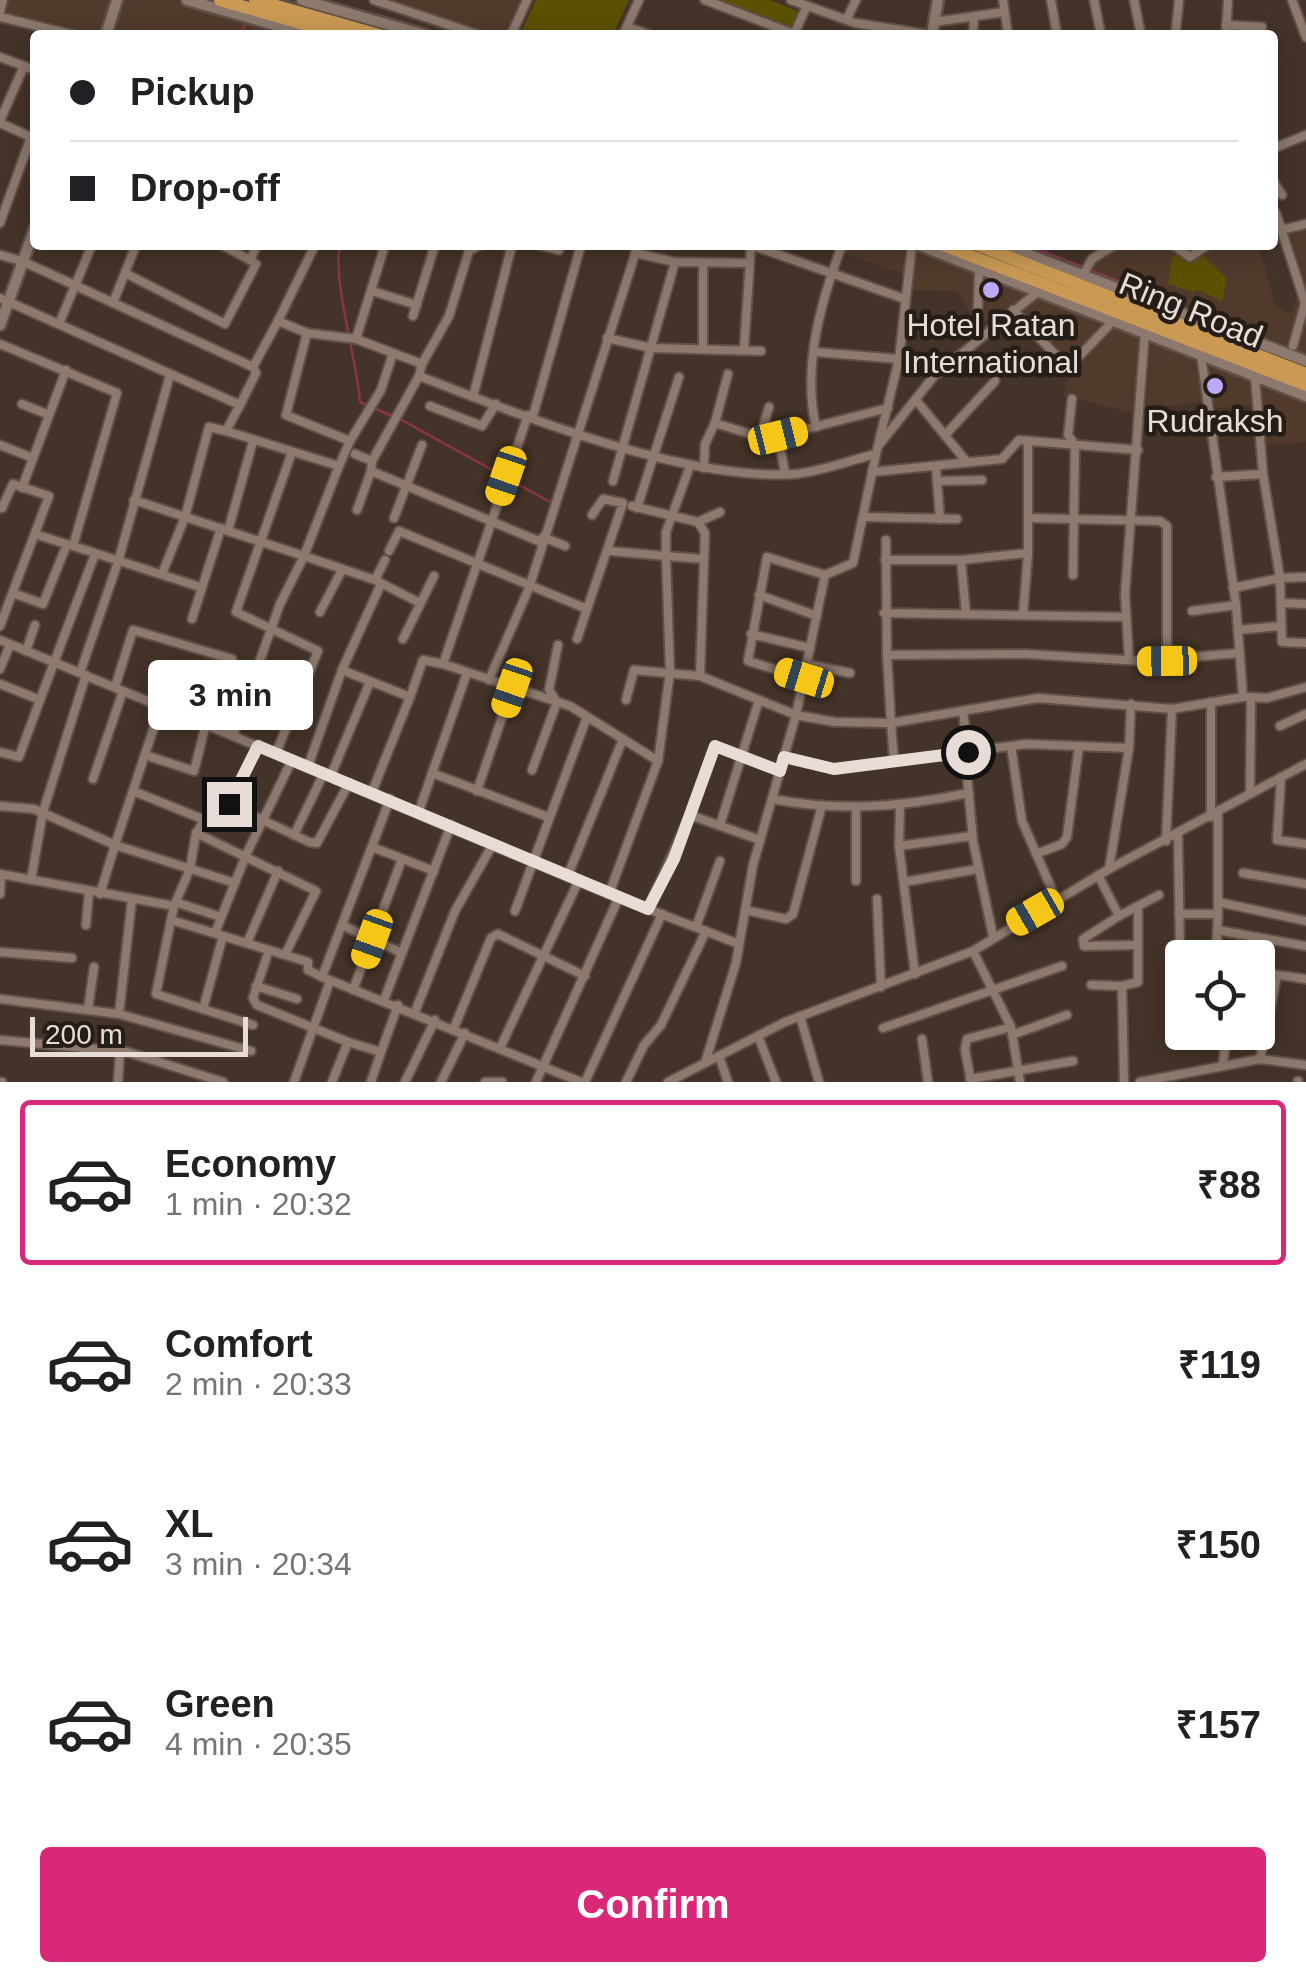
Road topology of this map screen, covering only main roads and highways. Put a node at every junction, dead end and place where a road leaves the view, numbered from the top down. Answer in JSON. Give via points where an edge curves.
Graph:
{"nodes":[{"id":1,"x":220,"y":0,"type":"edge"},
{"id":2,"x":255,"y":0,"type":"edge"},
{"id":3,"x":299,"y":30,"type":"edge"},
{"id":4,"x":361,"y":30,"type":"edge"},
{"id":5,"x":955,"y":250,"type":"edge"},
{"id":6,"x":990,"y":250,"type":"edge"},
{"id":7,"x":1150,"y":315,"type":"junction"},
{"id":8,"x":1306,"y":374,"type":"edge"},
{"id":9,"x":1306,"y":384,"type":"edge"}],
"edges":[{"from":1,"to":3,"type":"highway"},
{"from":2,"to":4,"type":"highway"},
{"from":5,"to":7,"type":"highway","name":"Ring Road","via":[[1121,317]]},
{"from":6,"to":7,"type":"highway","name":"Ring Road"},
{"from":7,"to":8,"type":"highway","name":"Ring Road"},
{"from":7,"to":9,"type":"highway","name":"Ring Road"}]}
